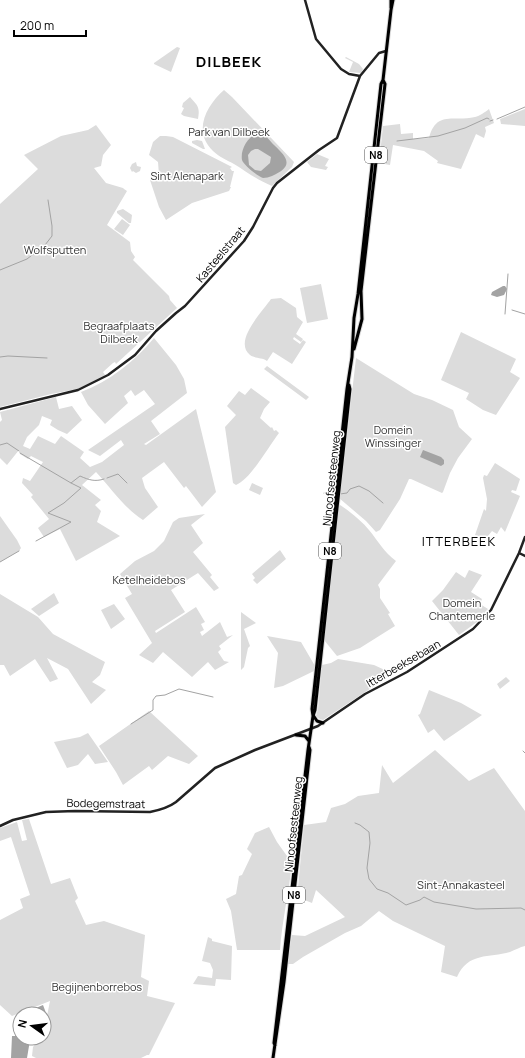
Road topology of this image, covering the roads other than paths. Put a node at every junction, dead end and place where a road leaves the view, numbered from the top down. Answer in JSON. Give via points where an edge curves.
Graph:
{"nodes":[{"id":1,"x":305,"y":0,"type":"edge"},
{"id":2,"x":392,"y":0,"type":"edge"},
{"id":3,"x":387,"y":51,"type":"junction"},
{"id":4,"x":360,"y":76,"type":"junction"},
{"id":5,"x":384,"y":80,"type":"junction"},
{"id":6,"x":352,"y":357,"type":"junction"},
{"id":7,"x":0,"y":409,"type":"edge"},
{"id":8,"x":525,"y":537,"type":"edge"},
{"id":9,"x":519,"y":553,"type":"junction"},
{"id":10,"x":525,"y":556,"type":"edge"},
{"id":11,"x":313,"y":716,"type":"junction"},
{"id":12,"x":323,"y":723,"type":"junction"},
{"id":13,"x":311,"y":729,"type":"junction"},
{"id":14,"x":296,"y":734,"type":"junction"},
{"id":15,"x":309,"y":741,"type":"junction"},
{"id":16,"x":0,"y":826,"type":"edge"},
{"id":17,"x":273,"y":1058,"type":"edge"}],
"edges":[{"from":1,"to":4,"type":"street","via":[[316,39],[341,69]]},
{"from":2,"to":3,"type":"main road","name":"Ninoofsesteenweg","number":"N8"},
{"from":3,"to":4,"type":"street","via":[[378,53]]},
{"from":3,"to":5,"type":"main road","name":"Ninoofsesteenweg","number":"N8"},
{"from":4,"to":7,"type":"street","name":"Kasteelstraat","via":[[337,138],[274,185],[253,227],[238,249],[135,355],[102,378],[78,390]]},
{"from":5,"to":6,"type":"main road","name":"Ninoofsesteenweg","number":"N8","via":[[354,318]]},
{"from":5,"to":6,"type":"main road","name":"Ninoofsesteenweg","number":"N8","via":[[361,290],[362,319]]},
{"from":6,"to":11,"type":"main road","name":"Ninoofsesteenweg","number":"N8"},
{"from":8,"to":9,"type":"street","name":"Itterbeeksebaan"},
{"from":9,"to":10,"type":"street"},
{"from":9,"to":12,"type":"street","name":"Itterbeeksebaan","via":[[491,610],[477,626],[407,672],[365,694]]},
{"from":11,"to":12,"type":"main road"},
{"from":11,"to":13,"type":"main road","name":"Ninoofsesteenweg","number":"N8"},
{"from":12,"to":13,"type":"street","name":"Itterbeeksebaan"},
{"from":13,"to":14,"type":"street","name":"Bodegemstraat"},
{"from":13,"to":15,"type":"main road","name":"Ninoofsesteenweg","number":"N8"},
{"from":14,"to":15,"type":"main road","via":[[305,736]]},
{"from":14,"to":16,"type":"street","name":"Bodegemstraat","via":[[215,768],[169,807],[150,812],[51,811],[13,820]]},
{"from":15,"to":17,"type":"main road","name":"Ninoofsesteenweg","number":"N8"}]}
